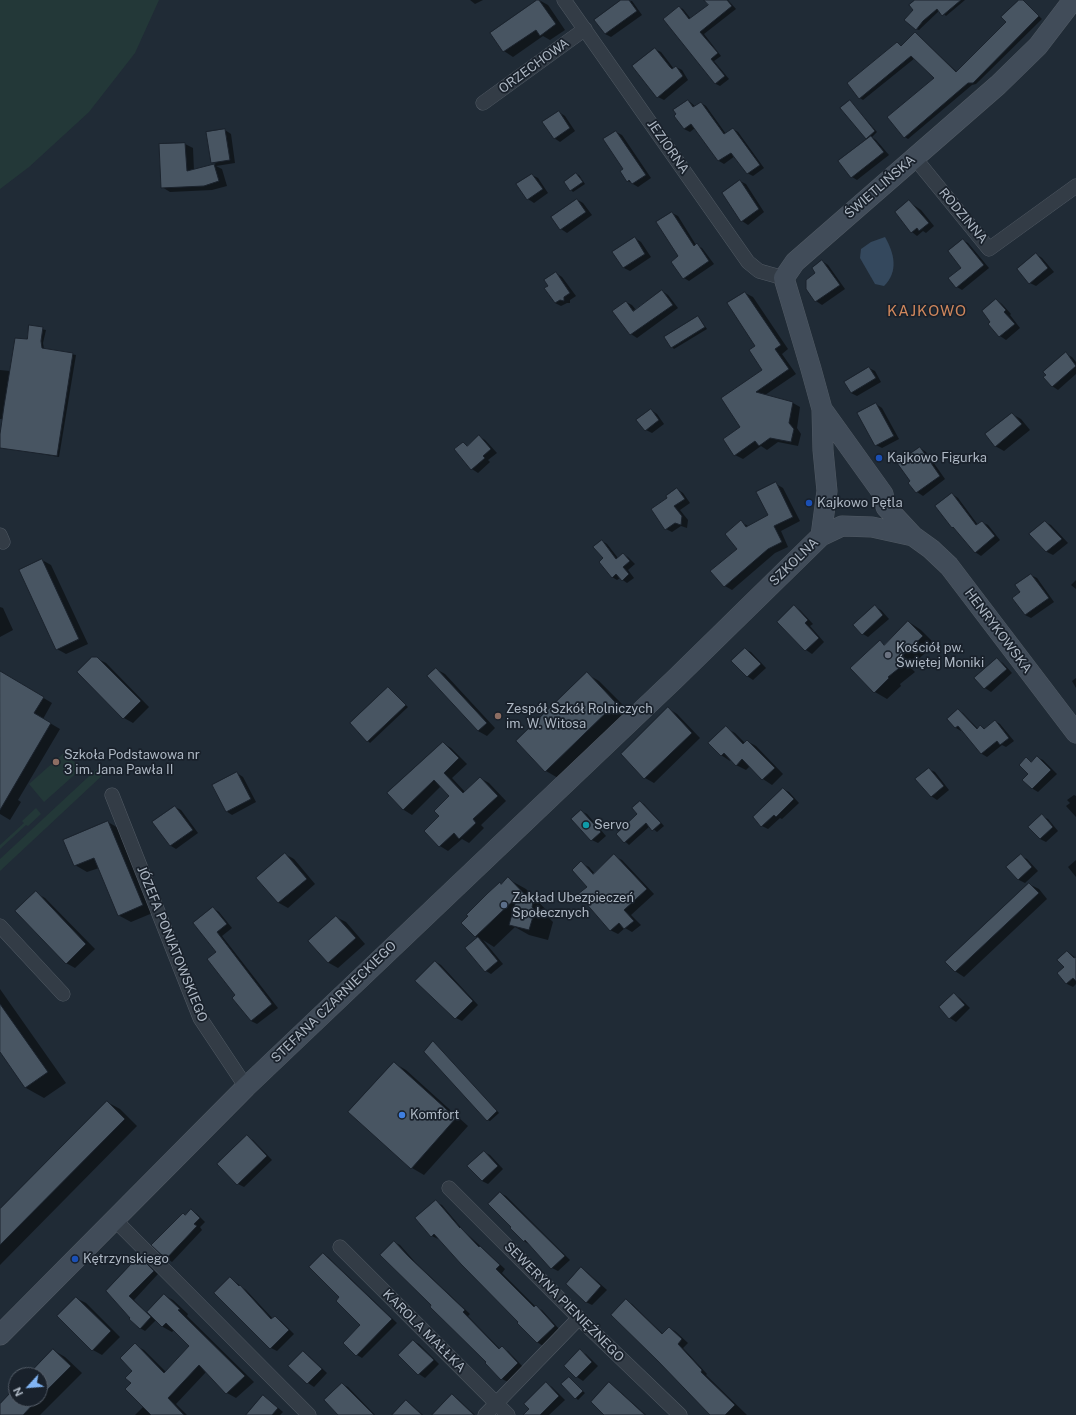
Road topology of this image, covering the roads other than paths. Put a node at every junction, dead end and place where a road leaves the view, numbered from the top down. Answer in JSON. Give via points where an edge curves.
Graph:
{"nodes":[{"id":1,"x":564,"y":0,"type":"edge"},
{"id":2,"x":1073,"y":0,"type":"edge"},
{"id":3,"x":585,"y":29,"type":"junction"},
{"id":4,"x":483,"y":103,"type":"dead end"},
{"id":5,"x":914,"y":157,"type":"junction"},
{"id":6,"x":1076,"y":186,"type":"edge"},
{"id":7,"x":784,"y":278,"type":"junction"},
{"id":8,"x":822,"y":410,"type":"junction"},
{"id":9,"x":848,"y":444,"type":"junction"},
{"id":10,"x":823,"y":450,"type":"junction"},
{"id":11,"x":827,"y":491,"type":"junction"},
{"id":12,"x":886,"y":507,"type":"junction"},
{"id":13,"x":842,"y":526,"type":"junction"},
{"id":14,"x":872,"y":527,"type":"junction"},
{"id":15,"x":821,"y":536,"type":"junction"},
{"id":16,"x":913,"y":536,"type":"junction"},
{"id":17,"x":676,"y":678,"type":"joint"},
{"id":18,"x":1076,"y":733,"type":"edge"},
{"id":19,"x":112,"y":795,"type":"dead end"},
{"id":20,"x":0,"y":926,"type":"edge"},
{"id":21,"x":63,"y":994,"type":"dead end"},
{"id":22,"x":246,"y":1087,"type":"junction"},
{"id":23,"x":449,"y":1188,"type":"dead end"},
{"id":24,"x":114,"y":1219,"type":"junction"},
{"id":25,"x":340,"y":1247,"type":"dead end"},
{"id":26,"x":579,"y":1318,"type":"junction"},
{"id":27,"x":0,"y":1335,"type":"edge"},
{"id":28,"x":497,"y":1404,"type":"junction"},
{"id":29,"x":309,"y":1415,"type":"edge"},
{"id":30,"x":485,"y":1415,"type":"edge"},
{"id":31,"x":508,"y":1415,"type":"edge"},
{"id":32,"x":680,"y":1415,"type":"edge"}],
"edges":[{"from":1,"to":3,"type":"street","name":"JEZIORNA"},
{"from":2,"to":5,"type":"street","name":"ŚWIETLIŃSKA","via":[[1038,46],[998,85]]},
{"from":3,"to":4,"type":"street","name":"ORZECHOWA"},
{"from":3,"to":7,"type":"street","name":"JEZIORNA","via":[[748,262],[759,271]]},
{"from":5,"to":6,"type":"street","name":"RODZINNA","via":[[989,248]]},
{"from":5,"to":7,"type":"street","name":"ŚWIETLIŃSKA","via":[[795,262]]},
{"from":7,"to":8,"type":"street"},
{"from":8,"to":9,"type":"street","name":"HENRYKOWSKA"},
{"from":8,"to":10,"type":"street","name":"SZKOLNA"},
{"from":9,"to":10,"type":"street"},
{"from":9,"to":12,"type":"street","name":"HENRYKOWSKA","via":[[883,494]]},
{"from":10,"to":11,"type":"street","name":"SZKOLNA"},
{"from":11,"to":13,"type":"street"},
{"from":11,"to":15,"type":"street","name":"SZKOLNA"},
{"from":12,"to":14,"type":"street","via":[[882,517]]},
{"from":12,"to":16,"type":"street","name":"HENRYKOWSKA"},
{"from":13,"to":14,"type":"street","name":"HENRYKOWSKA"},
{"from":13,"to":15,"type":"street","name":"HENRYKOWSKA"},
{"from":14,"to":16,"type":"street","name":"HENRYKOWSKA"},
{"from":15,"to":17,"type":"street","name":"SZKOLNA"},
{"from":16,"to":18,"type":"street","name":"HENRYKOWSKA","via":[[949,566]]},
{"from":17,"to":22,"type":"street","name":"STEFANA CZARNIECKIEGO"},
{"from":19,"to":22,"type":"street","name":"JÓZEFA PONIATOWSKIEGO","via":[[200,1018]]},
{"from":20,"to":21,"type":"street"},
{"from":22,"to":24,"type":"street","name":"STEFANA CZARNIECKIEGO"},
{"from":23,"to":26,"type":"street","name":"SEWERYNA PIENIĘŻNEGO"},
{"from":24,"to":27,"type":"street","name":"STEFANA CZARNIECKIEGO"},
{"from":24,"to":29,"type":"street"},
{"from":25,"to":28,"type":"street","name":"KAROLA MAŁŁKA"},
{"from":26,"to":28,"type":"street"},
{"from":26,"to":32,"type":"street","name":"SEWERYNA PIENIĘŻNEGO"},
{"from":28,"to":30,"type":"street"},
{"from":28,"to":31,"type":"street","name":"KAROLA MAŁŁKA"}]}
